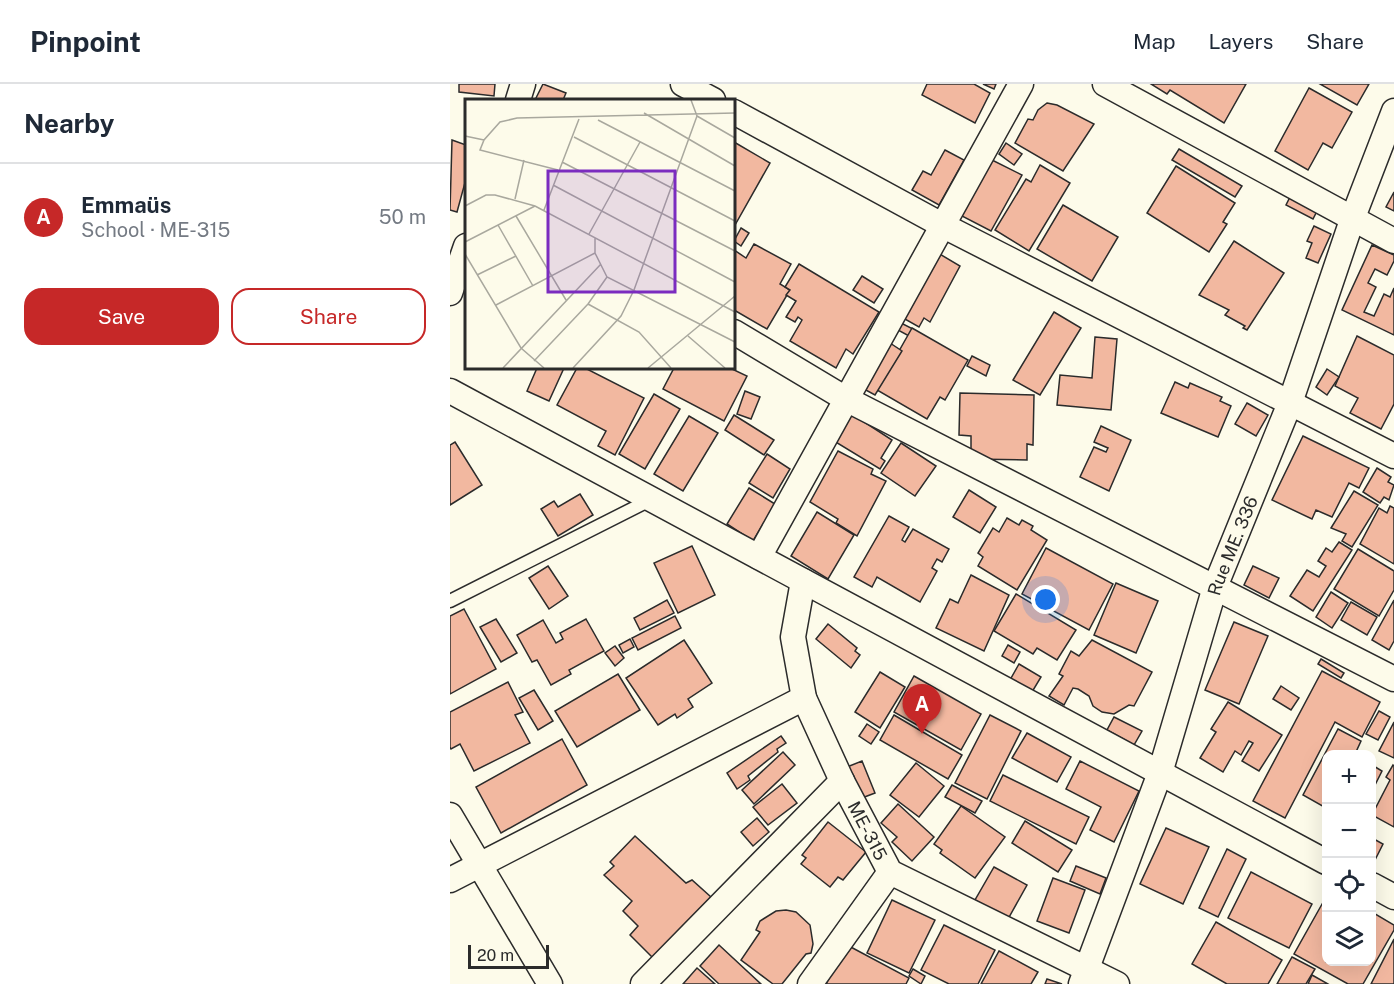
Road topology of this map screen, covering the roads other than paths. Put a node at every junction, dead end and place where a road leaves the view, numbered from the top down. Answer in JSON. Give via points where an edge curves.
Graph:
{"nodes":[{"id":1,"x":523,"y":84,"type":"edge"},
{"id":2,"x":683,"y":84,"type":"edge"},
{"id":3,"x":1021,"y":84,"type":"edge"},
{"id":4,"x":1105,"y":84,"type":"edge"},
{"id":5,"x":518,"y":99,"type":"edge"},
{"id":6,"x":711,"y":99,"type":"edge"},
{"id":7,"x":1394,"y":111,"type":"edge"},
{"id":8,"x":735,"y":113,"type":"edge"},
{"id":9,"x":1352,"y":220,"type":"junction"},
{"id":10,"x":942,"y":225,"type":"junction"},
{"id":11,"x":1394,"y":241,"type":"edge"},
{"id":12,"x":465,"y":249,"type":"edge"},
{"id":13,"x":450,"y":293,"type":"edge"},
{"id":14,"x":735,"y":333,"type":"edge"},
{"id":15,"x":450,"y":391,"type":"edge"},
{"id":16,"x":846,"y":399,"type":"junction"},
{"id":17,"x":1290,"y":403,"type":"junction"},
{"id":18,"x":1394,"y":456,"type":"edge"},
{"id":19,"x":650,"y":500,"type":"junction"},
{"id":20,"x":759,"y":557,"type":"junction"},
{"id":21,"x":803,"y":581,"type":"junction"},
{"id":22,"x":1215,"y":587,"type":"junction"},
{"id":23,"x":450,"y":601,"type":"edge"},
{"id":24,"x":1394,"y":679,"type":"edge"},
{"id":25,"x":804,"y":698,"type":"junction"},
{"id":26,"x":1160,"y":774,"type":"junction"},
{"id":27,"x":842,"y":781,"type":"junction"},
{"id":28,"x":450,"y":815,"type":"edge"},
{"id":29,"x":1322,"y":860,"type":"edge"},
{"id":30,"x":479,"y":865,"type":"junction"},
{"id":31,"x":890,"y":872,"type":"junction"},
{"id":32,"x":450,"y":880,"type":"edge"},
{"id":33,"x":1376,"y":888,"type":"edge"},
{"id":34,"x":1394,"y":897,"type":"edge"},
{"id":35,"x":1084,"y":976,"type":"edge"},
{"id":36,"x":550,"y":984,"type":"edge"},
{"id":37,"x":644,"y":984,"type":"edge"},
{"id":38,"x":810,"y":984,"type":"edge"},
{"id":39,"x":1118,"y":984,"type":"edge"}],
"edges":[{"from":1,"to":5,"type":"street"},
{"from":2,"to":6,"type":"street"},
{"from":3,"to":10,"type":"street"},
{"from":4,"to":9,"type":"street"},
{"from":7,"to":9,"type":"street","name":"Rue ME. 336"},
{"from":8,"to":10,"type":"street"},
{"from":9,"to":11,"type":"street"},
{"from":9,"to":17,"type":"street","name":"Rue ME. 336"},
{"from":10,"to":16,"type":"street"},
{"from":10,"to":17,"type":"street"},
{"from":12,"to":13,"type":"street"},
{"from":14,"to":16,"type":"street"},
{"from":15,"to":19,"type":"street"},
{"from":16,"to":20,"type":"street"},
{"from":16,"to":22,"type":"street"},
{"from":17,"to":18,"type":"street"},
{"from":17,"to":22,"type":"street","name":"Rue ME. 336"},
{"from":19,"to":20,"type":"street"},
{"from":19,"to":23,"type":"lane"},
{"from":20,"to":21,"type":"street"},
{"from":21,"to":25,"type":"street","name":"ME-315","via":[[793,637]]},
{"from":21,"to":26,"type":"street"},
{"from":22,"to":24,"type":"street"},
{"from":22,"to":26,"type":"street","name":"Rue ME. 336"},
{"from":25,"to":27,"type":"street","name":"ME-315"},
{"from":25,"to":30,"type":"street"},
{"from":26,"to":29,"type":"street"},
{"from":26,"to":35,"type":"street","name":"Rue ME. 336"},
{"from":27,"to":31,"type":"street","name":"ME-315"},
{"from":27,"to":37,"type":"street"},
{"from":28,"to":30,"type":"street"},
{"from":30,"to":32,"type":"street"},
{"from":30,"to":36,"type":"street"},
{"from":31,"to":35,"type":"street","name":"ME-315"},
{"from":31,"to":38,"type":"street"},
{"from":33,"to":34,"type":"street"},
{"from":35,"to":39,"type":"street","name":"ME-315"}]}
